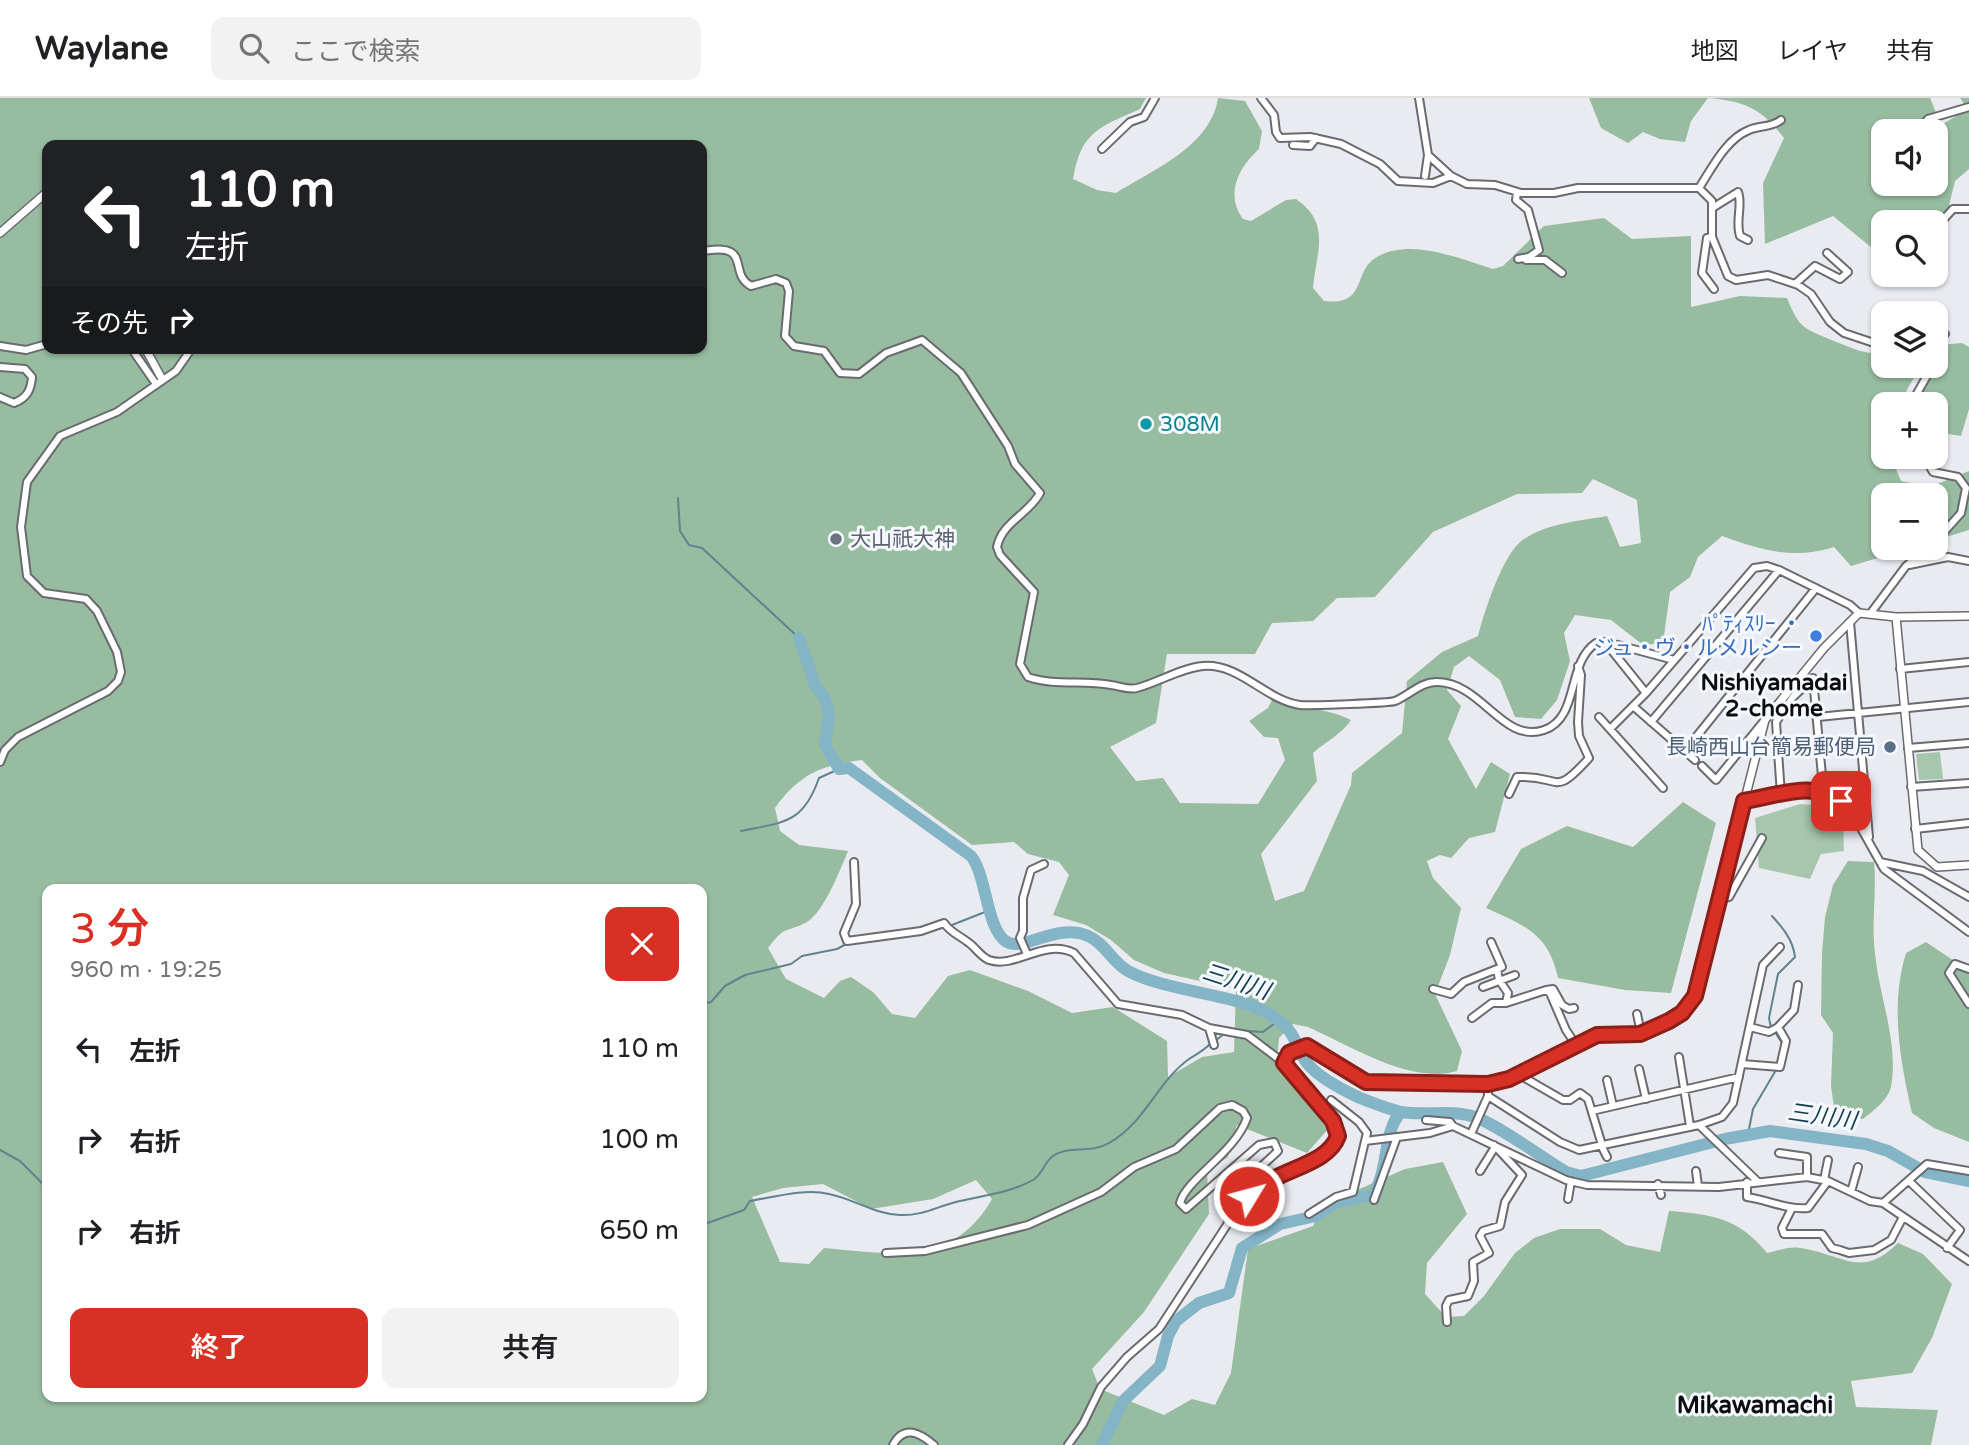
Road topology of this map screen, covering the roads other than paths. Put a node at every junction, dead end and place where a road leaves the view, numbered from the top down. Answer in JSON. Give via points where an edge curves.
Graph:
{"nodes":[{"id":1,"x":1155,"y":98,"type":"edge"},
{"id":2,"x":1261,"y":98,"type":"edge"},
{"id":3,"x":1419,"y":98,"type":"edge"},
{"id":4,"x":1969,"y":107,"type":"edge"},
{"id":5,"x":1928,"y":119,"type":"edge"},
{"id":6,"x":1781,"y":120,"type":"dead end"},
{"id":7,"x":1316,"y":138,"type":"junction"},
{"id":8,"x":1293,"y":145,"type":"dead end"},
{"id":9,"x":1102,"y":149,"type":"dead end"},
{"id":10,"x":1428,"y":155,"type":"junction"},
{"id":11,"x":1425,"y":176,"type":"dead end"},
{"id":12,"x":1451,"y":176,"type":"junction"},
{"id":13,"x":1699,"y":187,"type":"junction"},
{"id":14,"x":1517,"y":192,"type":"junction"},
{"id":15,"x":42,"y":195,"type":"edge"},
{"id":16,"x":1714,"y":207,"type":"junction"},
{"id":17,"x":1969,"y":209,"type":"edge"},
{"id":18,"x":1948,"y":214,"type":"edge"},
{"id":19,"x":0,"y":233,"type":"edge"},
{"id":20,"x":1712,"y":237,"type":"junction"},
{"id":21,"x":1748,"y":240,"type":"dead end"},
{"id":22,"x":707,"y":251,"type":"edge"},
{"id":23,"x":1827,"y":253,"type":"dead end"},
{"id":24,"x":1562,"y":273,"type":"dead end"},
{"id":25,"x":1795,"y":284,"type":"junction"},
{"id":26,"x":1714,"y":289,"type":"dead end"},
{"id":27,"x":1871,"y":342,"type":"edge"},
{"id":28,"x":42,"y":345,"type":"edge"},
{"id":29,"x":0,"y":346,"type":"edge"},
{"id":30,"x":136,"y":354,"type":"edge"},
{"id":31,"x":147,"y":354,"type":"edge"},
{"id":32,"x":187,"y":354,"type":"edge"},
{"id":33,"x":0,"y":367,"type":"edge"},
{"id":34,"x":159,"y":382,"type":"junction"},
{"id":35,"x":0,"y":397,"type":"edge"},
{"id":36,"x":1932,"y":469,"type":"edge"},
{"id":37,"x":1948,"y":528,"type":"edge"},
{"id":38,"x":1913,"y":560,"type":"edge"},
{"id":39,"x":1969,"y":561,"type":"edge"},
{"id":40,"x":1906,"y":566,"type":"junction"},
{"id":41,"x":1779,"y":570,"type":"junction"},
{"id":42,"x":1816,"y":589,"type":"junction"},
{"id":43,"x":1859,"y":613,"type":"junction"},
{"id":44,"x":1870,"y":614,"type":"junction"},
{"id":45,"x":1969,"y":616,"type":"edge"},
{"id":46,"x":1895,"y":617,"type":"junction"},
{"id":47,"x":1849,"y":620,"type":"junction"},
{"id":48,"x":1605,"y":642,"type":"junction"},
{"id":49,"x":1675,"y":660,"type":"junction"},
{"id":50,"x":1969,"y":662,"type":"edge"},
{"id":51,"x":1578,"y":664,"type":"junction"},
{"id":52,"x":1900,"y":669,"type":"junction"},
{"id":53,"x":1646,"y":693,"type":"junction"},
{"id":54,"x":1969,"y":702,"type":"edge"},
{"id":55,"x":1633,"y":706,"type":"junction"},
{"id":56,"x":1903,"y":708,"type":"junction"},
{"id":57,"x":1858,"y":713,"type":"junction"},
{"id":58,"x":1600,"y":717,"type":"dead end"},
{"id":59,"x":1818,"y":717,"type":"junction"},
{"id":60,"x":1765,"y":720,"type":"junction"},
{"id":61,"x":1651,"y":722,"type":"junction"},
{"id":62,"x":1611,"y":729,"type":"junction"},
{"id":63,"x":1969,"y":743,"type":"edge"},
{"id":64,"x":1908,"y":748,"type":"junction"},
{"id":65,"x":1684,"y":751,"type":"junction"},
{"id":66,"x":1695,"y":760,"type":"dead end"},
{"id":67,"x":0,"y":762,"type":"edge"},
{"id":68,"x":1702,"y":766,"type":"dead end"},
{"id":69,"x":1822,"y":776,"type":"dead end"},
{"id":70,"x":1969,"y":783,"type":"edge"},
{"id":71,"x":1663,"y":788,"type":"dead end"},
{"id":72,"x":1911,"y":788,"type":"junction"},
{"id":73,"x":1508,"y":794,"type":"dead end"},
{"id":74,"x":1781,"y":795,"type":"junction"},
{"id":75,"x":1744,"y":801,"type":"junction"},
{"id":76,"x":1969,"y":823,"type":"edge"},
{"id":77,"x":1915,"y":829,"type":"junction"},
{"id":78,"x":1762,"y":838,"type":"dead end"},
{"id":79,"x":1870,"y":843,"type":"junction"},
{"id":80,"x":854,"y":862,"type":"dead end"},
{"id":81,"x":1880,"y":862,"type":"junction"},
{"id":82,"x":1929,"y":862,"type":"junction"},
{"id":83,"x":1044,"y":864,"type":"dead end"},
{"id":84,"x":1969,"y":865,"type":"edge"},
{"id":85,"x":1923,"y":871,"type":"junction"},
{"id":86,"x":1969,"y":897,"type":"edge"},
{"id":87,"x":1719,"y":900,"type":"junction"},
{"id":88,"x":1969,"y":932,"type":"edge"},
{"id":89,"x":1492,"y":942,"type":"dead end"},
{"id":90,"x":1780,"y":947,"type":"dead end"},
{"id":91,"x":1026,"y":952,"type":"junction"},
{"id":92,"x":1497,"y":969,"type":"junction"},
{"id":93,"x":1969,"y":969,"type":"edge"},
{"id":94,"x":1515,"y":975,"type":"dead end"},
{"id":95,"x":1500,"y":982,"type":"junction"},
{"id":96,"x":1798,"y":985,"type":"dead end"},
{"id":97,"x":1483,"y":987,"type":"dead end"},
{"id":98,"x":1433,"y":989,"type":"dead end"},
{"id":99,"x":1546,"y":990,"type":"junction"},
{"id":100,"x":1506,"y":1003,"type":"junction"},
{"id":101,"x":1969,"y":1004,"type":"edge"},
{"id":102,"x":1574,"y":1008,"type":"dead end"},
{"id":103,"x":1637,"y":1014,"type":"dead end"},
{"id":104,"x":1472,"y":1018,"type":"dead end"},
{"id":105,"x":1749,"y":1027,"type":"junction"},
{"id":106,"x":1209,"y":1028,"type":"junction"},
{"id":107,"x":1774,"y":1029,"type":"junction"},
{"id":108,"x":1641,"y":1033,"type":"junction"},
{"id":109,"x":1212,"y":1041,"type":"dead end"},
{"id":110,"x":1576,"y":1045,"type":"junction"},
{"id":111,"x":1679,"y":1058,"type":"dead end"},
{"id":112,"x":1284,"y":1063,"type":"junction"},
{"id":113,"x":1742,"y":1064,"type":"junction"},
{"id":114,"x":1639,"y":1069,"type":"dead end"},
{"id":115,"x":1518,"y":1074,"type":"junction"},
{"id":116,"x":1739,"y":1077,"type":"junction"},
{"id":117,"x":1607,"y":1080,"type":"dead end"},
{"id":118,"x":1488,"y":1084,"type":"junction"},
{"id":119,"x":1685,"y":1090,"type":"junction"},
{"id":120,"x":1488,"y":1096,"type":"junction"},
{"id":121,"x":1646,"y":1099,"type":"junction"},
{"id":122,"x":1331,"y":1100,"type":"dead end"},
{"id":123,"x":1612,"y":1106,"type":"junction"},
{"id":124,"x":1592,"y":1111,"type":"junction"},
{"id":125,"x":1426,"y":1120,"type":"dead end"},
{"id":126,"x":1699,"y":1125,"type":"junction"},
{"id":127,"x":1453,"y":1126,"type":"junction"},
{"id":128,"x":1690,"y":1126,"type":"junction"},
{"id":129,"x":1471,"y":1134,"type":"junction"},
{"id":130,"x":1396,"y":1138,"type":"junction"},
{"id":131,"x":1365,"y":1141,"type":"junction"},
{"id":132,"x":1494,"y":1145,"type":"junction"},
{"id":133,"x":1602,"y":1145,"type":"junction"},
{"id":134,"x":1779,"y":1153,"type":"dead end"},
{"id":135,"x":1607,"y":1157,"type":"dead end"},
{"id":136,"x":1828,"y":1160,"type":"dead end"},
{"id":137,"x":1858,"y":1167,"type":"dead end"},
{"id":138,"x":1480,"y":1171,"type":"dead end"},
{"id":139,"x":1696,"y":1171,"type":"dead end"},
{"id":140,"x":1969,"y":1171,"type":"edge"},
{"id":141,"x":1807,"y":1177,"type":"junction"},
{"id":142,"x":1911,"y":1178,"type":"junction"},
{"id":143,"x":1571,"y":1181,"type":"junction"},
{"id":144,"x":1757,"y":1181,"type":"junction"},
{"id":145,"x":1826,"y":1181,"type":"junction"},
{"id":146,"x":1747,"y":1182,"type":"junction"},
{"id":147,"x":1658,"y":1184,"type":"junction"},
{"id":148,"x":1698,"y":1186,"type":"junction"},
{"id":149,"x":1852,"y":1192,"type":"junction"},
{"id":150,"x":1661,"y":1195,"type":"dead end"},
{"id":151,"x":1568,"y":1199,"type":"dead end"},
{"id":152,"x":1374,"y":1200,"type":"dead end"},
{"id":153,"x":1883,"y":1203,"type":"junction"},
{"id":154,"x":1791,"y":1210,"type":"junction"},
{"id":155,"x":1309,"y":1214,"type":"dead end"},
{"id":156,"x":1903,"y":1217,"type":"junction"},
{"id":157,"x":1228,"y":1222,"type":"junction"},
{"id":158,"x":1947,"y":1248,"type":"junction"},
{"id":159,"x":886,"y":1252,"type":"dead end"},
{"id":160,"x":1969,"y":1261,"type":"edge"},
{"id":161,"x":1447,"y":1322,"type":"dead end"},
{"id":162,"x":893,"y":1445,"type":"edge"},
{"id":163,"x":934,"y":1445,"type":"edge"},
{"id":164,"x":1068,"y":1445,"type":"edge"}],
"edges":[{"from":1,"to":9,"type":"street","via":[[1144,117],[1130,122]]},
{"from":2,"to":7,"type":"street","via":[[1273,115],[1277,135]]},
{"from":3,"to":10,"type":"street"},
{"from":4,"to":5,"type":"street"},
{"from":6,"to":13,"type":"street","via":[[1749,130],[1729,144]]},
{"from":7,"to":8,"type":"street","via":[[1310,146]]},
{"from":7,"to":12,"type":"street","via":[[1341,144],[1380,164],[1398,181],[1433,183]]},
{"from":10,"to":11,"type":"street"},
{"from":10,"to":12,"type":"street"},
{"from":12,"to":14,"type":"street","via":[[1467,184]]},
{"from":13,"to":14,"type":"street"},
{"from":13,"to":16,"type":"street"},
{"from":14,"to":24,"type":"street","via":[[1515,197],[1528,209],[1539,246],[1538,253],[1521,259],[1545,260]]},
{"from":15,"to":19,"type":"street"},
{"from":16,"to":20,"type":"street"},
{"from":16,"to":21,"type":"street","via":[[1738,192],[1736,224],[1740,236]]},
{"from":17,"to":18,"type":"street","via":[[1953,209]]},
{"from":20,"to":25,"type":"street","via":[[1730,278],[1768,275]]},
{"from":20,"to":26,"type":"street","via":[[1707,238],[1702,273]]},
{"from":22,"to":51,"type":"street","via":[[733,252],[751,286],[776,279],[786,283],[785,336],[794,346],[824,351],[840,373],[859,374],[886,353],[922,340],[961,373],[1015,464],[1040,493],[1007,528],[997,547],[1034,592],[1020,664],[1028,677],[1044,683],[1079,680],[1134,689],[1205,666],[1235,673],[1305,706],[1396,701],[1436,681],[1461,686],[1514,729],[1532,732],[1559,722]]},
{"from":23,"to":25,"type":"street","via":[[1848,272],[1845,277],[1815,267]]},
{"from":25,"to":27,"type":"street","via":[[1811,294],[1843,333]]},
{"from":28,"to":29,"type":"street","via":[[26,350]]},
{"from":30,"to":34,"type":"street"},
{"from":31,"to":34,"type":"street"},
{"from":32,"to":34,"type":"street","via":[[176,371]]},
{"from":33,"to":35,"type":"street","via":[[25,369],[32,376],[32,387],[24,399],[14,403]]},
{"from":34,"to":67,"type":"street","via":[[117,412],[60,436],[27,482],[20,527],[27,576],[44,593],[86,599],[117,652],[121,672],[108,691],[11,742]]},
{"from":36,"to":37,"type":"street","via":[[1958,477],[1966,488],[1961,513]]},
{"from":38,"to":40,"type":"street"},
{"from":39,"to":40,"type":"street","via":[[1948,557]]},
{"from":40,"to":44,"type":"street"},
{"from":41,"to":42,"type":"street"},
{"from":41,"to":49,"type":"street","via":[[1754,568]]},
{"from":41,"to":61,"type":"street"},
{"from":42,"to":43,"type":"street"},
{"from":42,"to":65,"type":"street"},
{"from":43,"to":44,"type":"street"},
{"from":43,"to":47,"type":"street"},
{"from":44,"to":46,"type":"street"},
{"from":45,"to":46,"type":"street"},
{"from":46,"to":52,"type":"street"},
{"from":47,"to":57,"type":"street"},
{"from":47,"to":60,"type":"street"},
{"from":48,"to":49,"type":"street"},
{"from":48,"to":51,"type":"street","via":[[1588,649]]},
{"from":48,"to":53,"type":"street"},
{"from":49,"to":53,"type":"street"},
{"from":50,"to":52,"type":"street"},
{"from":51,"to":73,"type":"street","via":[[1579,736],[1590,758],[1568,782],[1517,777]]},
{"from":52,"to":56,"type":"street"},
{"from":53,"to":55,"type":"street"},
{"from":54,"to":56,"type":"street"},
{"from":55,"to":61,"type":"street"},
{"from":55,"to":62,"type":"street"},
{"from":56,"to":57,"type":"street"},
{"from":56,"to":64,"type":"street"},
{"from":57,"to":59,"type":"street"},
{"from":57,"to":79,"type":"street"},
{"from":58,"to":62,"type":"street"},
{"from":59,"to":69,"type":"street"},
{"from":59,"to":74,"type":"street","via":[[1811,678],[1776,722]]},
{"from":60,"to":68,"type":"street","via":[[1716,779]]},
{"from":60,"to":75,"type":"street"},
{"from":61,"to":65,"type":"street"},
{"from":62,"to":71,"type":"street"},
{"from":63,"to":64,"type":"street"},
{"from":64,"to":72,"type":"street"},
{"from":65,"to":66,"type":"street"},
{"from":70,"to":72,"type":"street"},
{"from":72,"to":77,"type":"street"},
{"from":74,"to":75,"type":"street"},
{"from":74,"to":79,"type":"street","via":[[1812,789],[1833,796],[1853,814]]},
{"from":75,"to":87,"type":"street"},
{"from":76,"to":77,"type":"street"},
{"from":77,"to":82,"type":"street","via":[[1918,850]]},
{"from":78,"to":87,"type":"street","via":[[1729,897]]},
{"from":79,"to":81,"type":"street"},
{"from":80,"to":91,"type":"street","via":[[856,904],[844,933],[847,941],[921,931],[944,923],[986,959],[1005,960]]},
{"from":81,"to":85,"type":"street"},
{"from":81,"to":88,"type":"street"},
{"from":82,"to":84,"type":"street","via":[[1942,868]]},
{"from":82,"to":85,"type":"street"},
{"from":83,"to":91,"type":"street","via":[[1031,870],[1023,898],[1020,939]]},
{"from":85,"to":86,"type":"street"},
{"from":87,"to":108,"type":"street","via":[[1695,996],[1682,1013]]},
{"from":89,"to":92,"type":"street","via":[[1502,967]]},
{"from":90,"to":105,"type":"street","via":[[1763,965]]},
{"from":91,"to":106,"type":"street","via":[[1067,950],[1118,1004],[1182,1015]]},
{"from":92,"to":95,"type":"street"},
{"from":92,"to":98,"type":"street","via":[[1464,982],[1453,993]]},
{"from":93,"to":101,"type":"street","via":[[1955,964],[1949,973]]},
{"from":94,"to":95,"type":"street"},
{"from":95,"to":97,"type":"street"},
{"from":95,"to":100,"type":"street","via":[[1508,993]]},
{"from":96,"to":107,"type":"street","via":[[1794,1010]]},
{"from":99,"to":100,"type":"street"},
{"from":99,"to":102,"type":"street","via":[[1553,989],[1562,1005]]},
{"from":99,"to":110,"type":"street","via":[[1554,997]]},
{"from":100,"to":104,"type":"street","via":[[1496,1001]]},
{"from":103,"to":108,"type":"street"},
{"from":105,"to":107,"type":"street"},
{"from":105,"to":113,"type":"street"},
{"from":106,"to":109,"type":"street"},
{"from":106,"to":112,"type":"street","via":[[1247,1035]]},
{"from":107,"to":113,"type":"street","via":[[1786,1041],[1776,1067]]},
{"from":108,"to":110,"type":"street","via":[[1606,1033]]},
{"from":110,"to":115,"type":"street"},
{"from":111,"to":119,"type":"street"},
{"from":112,"to":118,"type":"street","via":[[1295,1049],[1307,1046],[1366,1082]]},
{"from":112,"to":157,"type":"street","via":[[1333,1121],[1338,1136],[1334,1146],[1314,1161],[1260,1185]]},
{"from":113,"to":116,"type":"street"},
{"from":114,"to":121,"type":"street"},
{"from":115,"to":118,"type":"street"},
{"from":115,"to":124,"type":"street","via":[[1566,1101],[1580,1093]]},
{"from":116,"to":119,"type":"street"},
{"from":116,"to":126,"type":"street","via":[[1730,1110]]},
{"from":117,"to":123,"type":"street"},
{"from":118,"to":120,"type":"street"},
{"from":119,"to":121,"type":"street"},
{"from":119,"to":128,"type":"street"},
{"from":120,"to":129,"type":"street"},
{"from":120,"to":133,"type":"street","via":[[1572,1148]]},
{"from":121,"to":123,"type":"street"},
{"from":122,"to":131,"type":"street","via":[[1359,1122],[1367,1133]]},
{"from":123,"to":124,"type":"street"},
{"from":124,"to":133,"type":"street"},
{"from":125,"to":127,"type":"street"},
{"from":126,"to":128,"type":"street"},
{"from":126,"to":144,"type":"street"},
{"from":127,"to":129,"type":"street"},
{"from":127,"to":130,"type":"street"},
{"from":128,"to":133,"type":"street"},
{"from":129,"to":132,"type":"street"},
{"from":130,"to":131,"type":"street"},
{"from":130,"to":152,"type":"street"},
{"from":131,"to":155,"type":"street","via":[[1353,1192]]},
{"from":132,"to":138,"type":"street"},
{"from":132,"to":143,"type":"street"},
{"from":132,"to":161,"type":"street","via":[[1522,1175],[1505,1202],[1500,1226],[1480,1236],[1489,1253],[1473,1262],[1474,1281],[1468,1296],[1449,1300]]},
{"from":133,"to":135,"type":"street"},
{"from":134,"to":141,"type":"street","via":[[1807,1157]]},
{"from":136,"to":145,"type":"street"},
{"from":137,"to":149,"type":"street"},
{"from":139,"to":148,"type":"street"},
{"from":140,"to":142,"type":"street","via":[[1927,1164]]},
{"from":141,"to":144,"type":"street"},
{"from":141,"to":145,"type":"street"},
{"from":142,"to":153,"type":"street"},
{"from":142,"to":158,"type":"street","via":[[1960,1230]]},
{"from":143,"to":147,"type":"street"},
{"from":143,"to":151,"type":"street"},
{"from":144,"to":146,"type":"street"},
{"from":145,"to":149,"type":"street"},
{"from":145,"to":154,"type":"street","via":[[1808,1208]]},
{"from":146,"to":148,"type":"street"},
{"from":146,"to":154,"type":"street","via":[[1747,1197],[1774,1201]]},
{"from":147,"to":148,"type":"street"},
{"from":147,"to":150,"type":"street"},
{"from":149,"to":153,"type":"street"},
{"from":153,"to":156,"type":"street"},
{"from":154,"to":156,"type":"street","via":[[1782,1228],[1784,1234],[1822,1234],[1832,1248],[1849,1253],[1887,1243]]},
{"from":156,"to":158,"type":"street"},
{"from":157,"to":159,"type":"street","via":[[1239,1187],[1273,1157],[1278,1146],[1274,1142],[1259,1145],[1186,1209],[1180,1203],[1241,1133],[1247,1118],[1232,1105],[1220,1108],[1176,1149],[1134,1167],[1101,1192],[1028,1225],[925,1251]]},
{"from":157,"to":164,"type":"street","via":[[1159,1329],[1101,1387]]},
{"from":158,"to":160,"type":"street"},
{"from":162,"to":163,"type":"street","via":[[907,1432],[924,1436]]}]}
